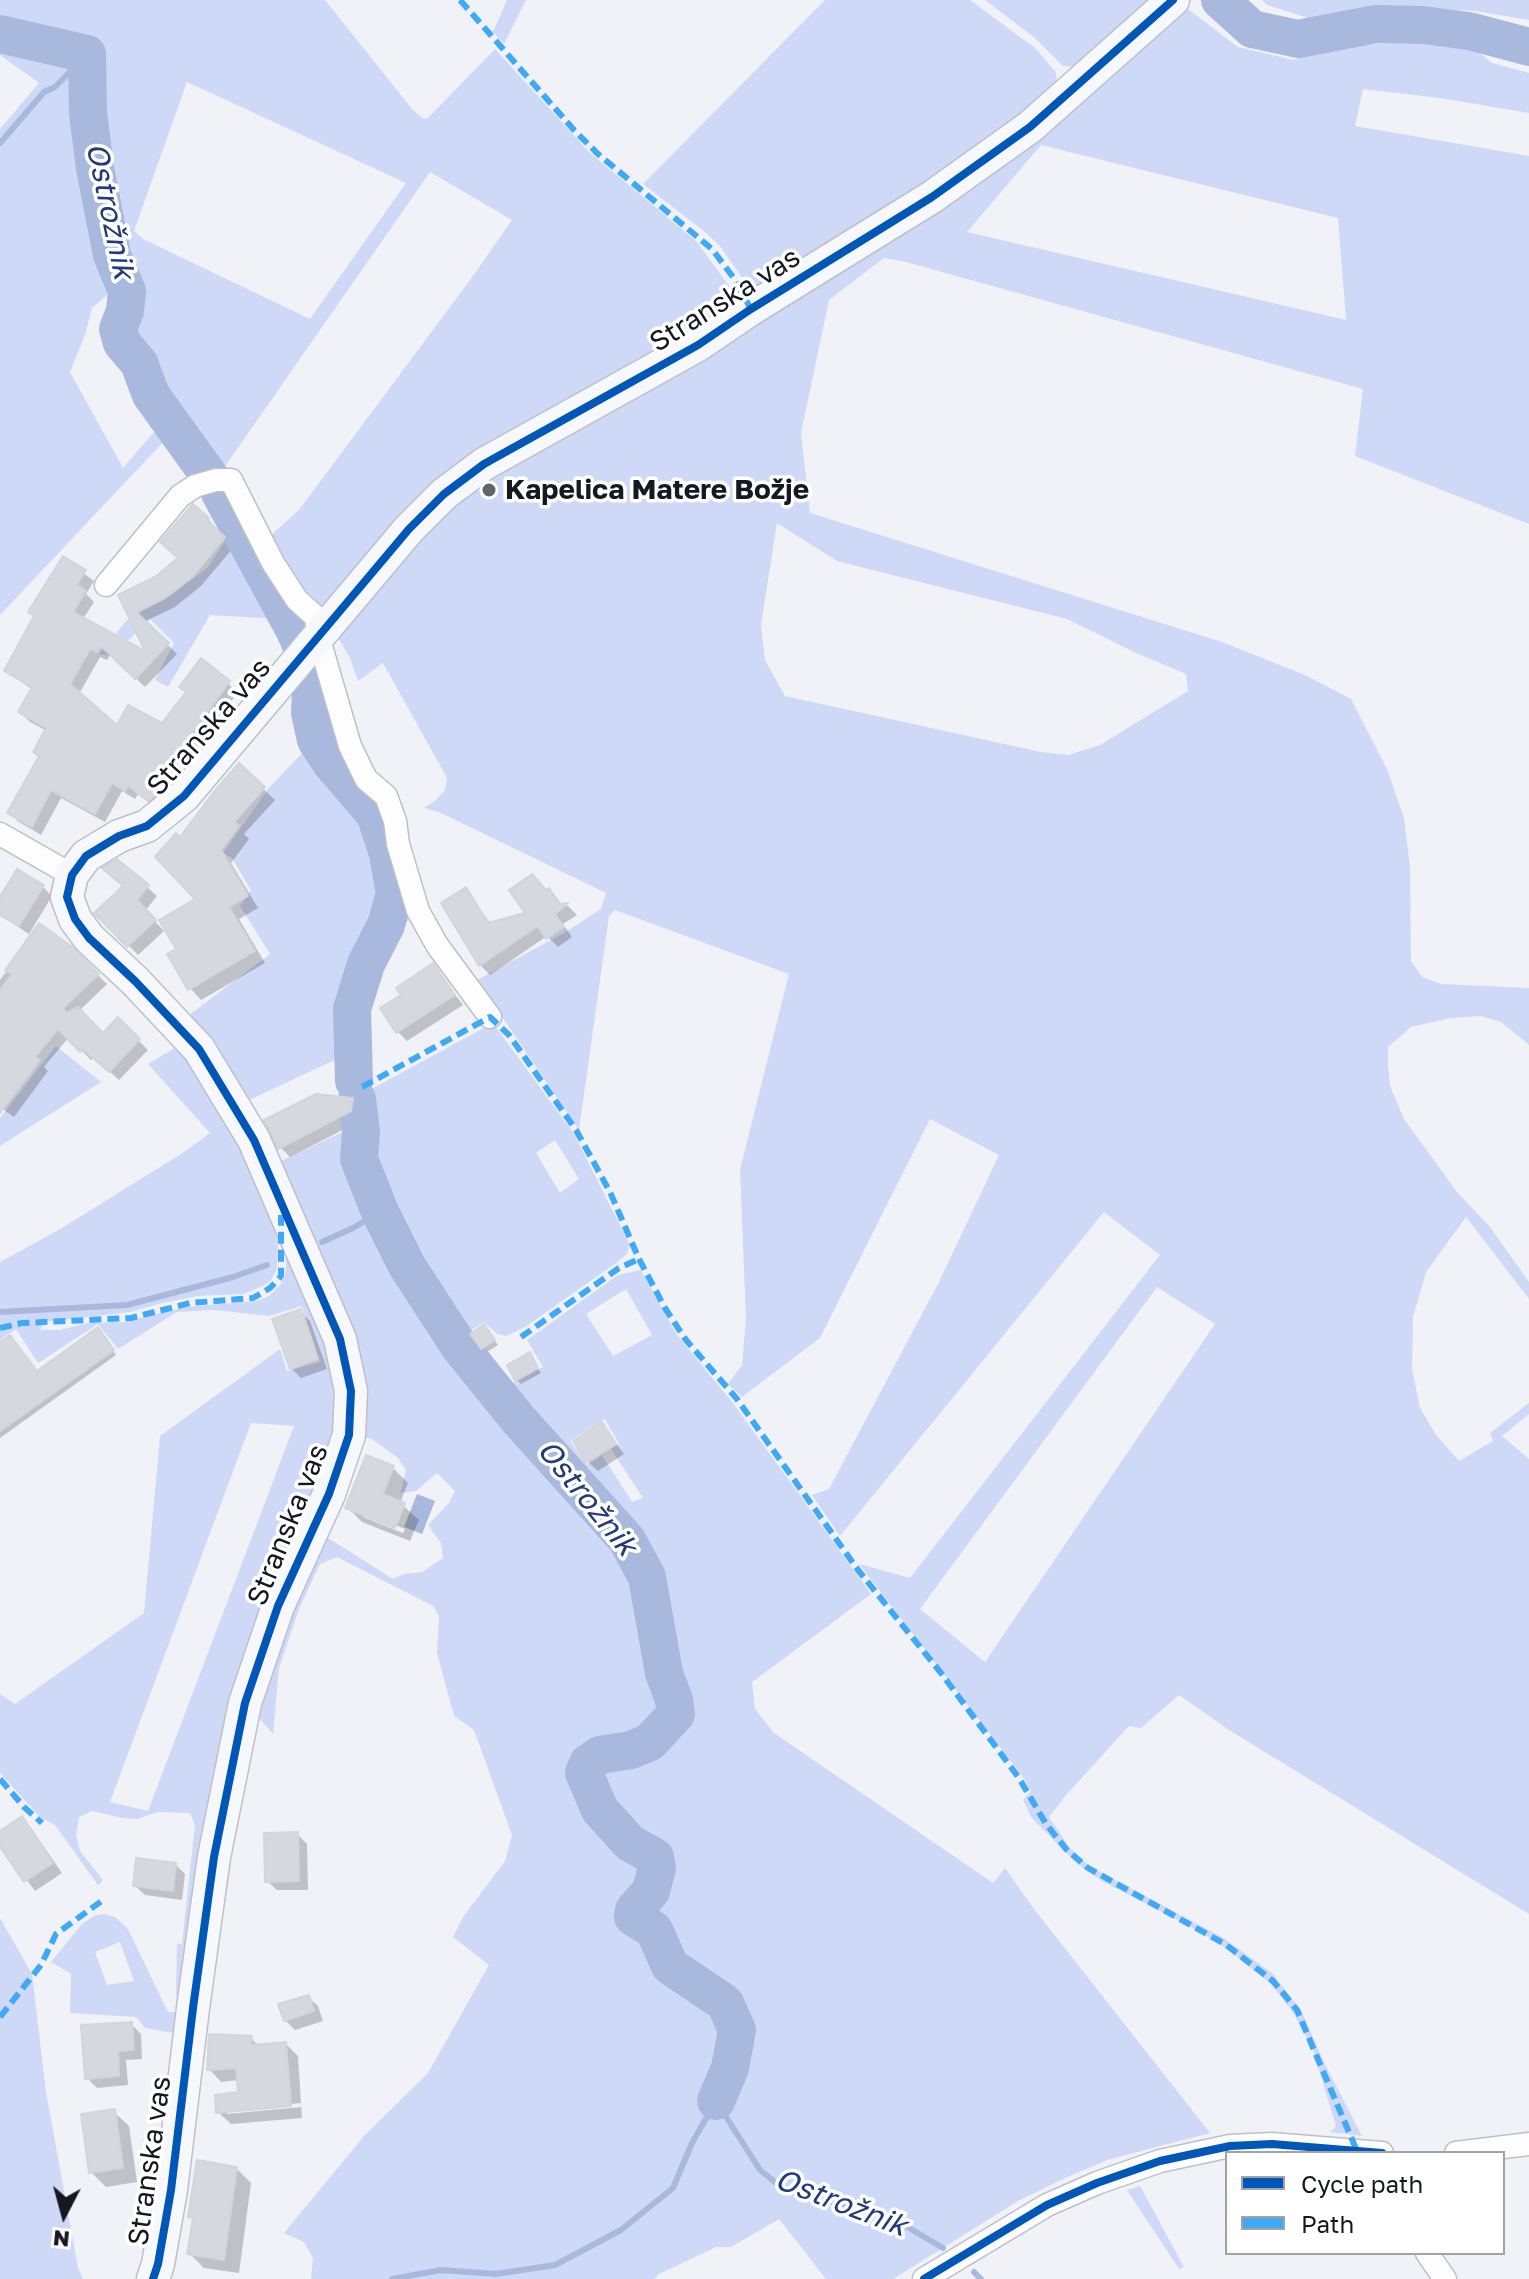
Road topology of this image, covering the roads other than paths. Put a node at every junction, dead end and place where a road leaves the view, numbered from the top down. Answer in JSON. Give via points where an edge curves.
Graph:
{"nodes":[{"id":1,"x":1167,"y":6,"type":"edge"},
{"id":2,"x":106,"y":585,"type":"dead end"},
{"id":3,"x":309,"y":647,"type":"junction"},
{"id":4,"x":0,"y":834,"type":"edge"},
{"id":5,"x":72,"y":875,"type":"junction"},
{"id":6,"x":490,"y":1017,"type":"dead end"},
{"id":7,"x":1529,"y":2144,"type":"edge"},
{"id":8,"x":1358,"y":2151,"type":"edge"},
{"id":9,"x":1484,"y":2151,"type":"edge"},
{"id":10,"x":1428,"y":2255,"type":"edge"},
{"id":11,"x":153,"y":2279,"type":"edge"},
{"id":12,"x":924,"y":2279,"type":"edge"},
{"id":13,"x":1445,"y":2279,"type":"edge"}],
"edges":[{"from":1,"to":3,"type":"street","name":"Stranska vas","via":[[1030,127],[932,197],[698,345],[484,464],[409,529]]},
{"from":2,"to":3,"type":"street","via":[[180,496],[195,486],[231,480],[273,563],[297,600],[316,617]]},
{"from":3,"to":5,"type":"street","name":"Stranska vas","via":[[184,796],[147,826],[86,856]]},
{"from":3,"to":6,"type":"street","via":[[366,779],[386,796],[418,911]]},
{"from":4,"to":5,"type":"street"},
{"from":5,"to":11,"type":"street","name":"Stranska vas","via":[[67,897],[75,919],[199,1049],[254,1140],[340,1339],[351,1391],[349,1435],[329,1494],[278,1606],[245,1703],[214,1857],[171,2190]]},
{"from":7,"to":9,"type":"street"},
{"from":8,"to":12,"type":"street","via":[[1230,2146],[1160,2161],[1047,2205]]},
{"from":10,"to":13,"type":"street"}]}
